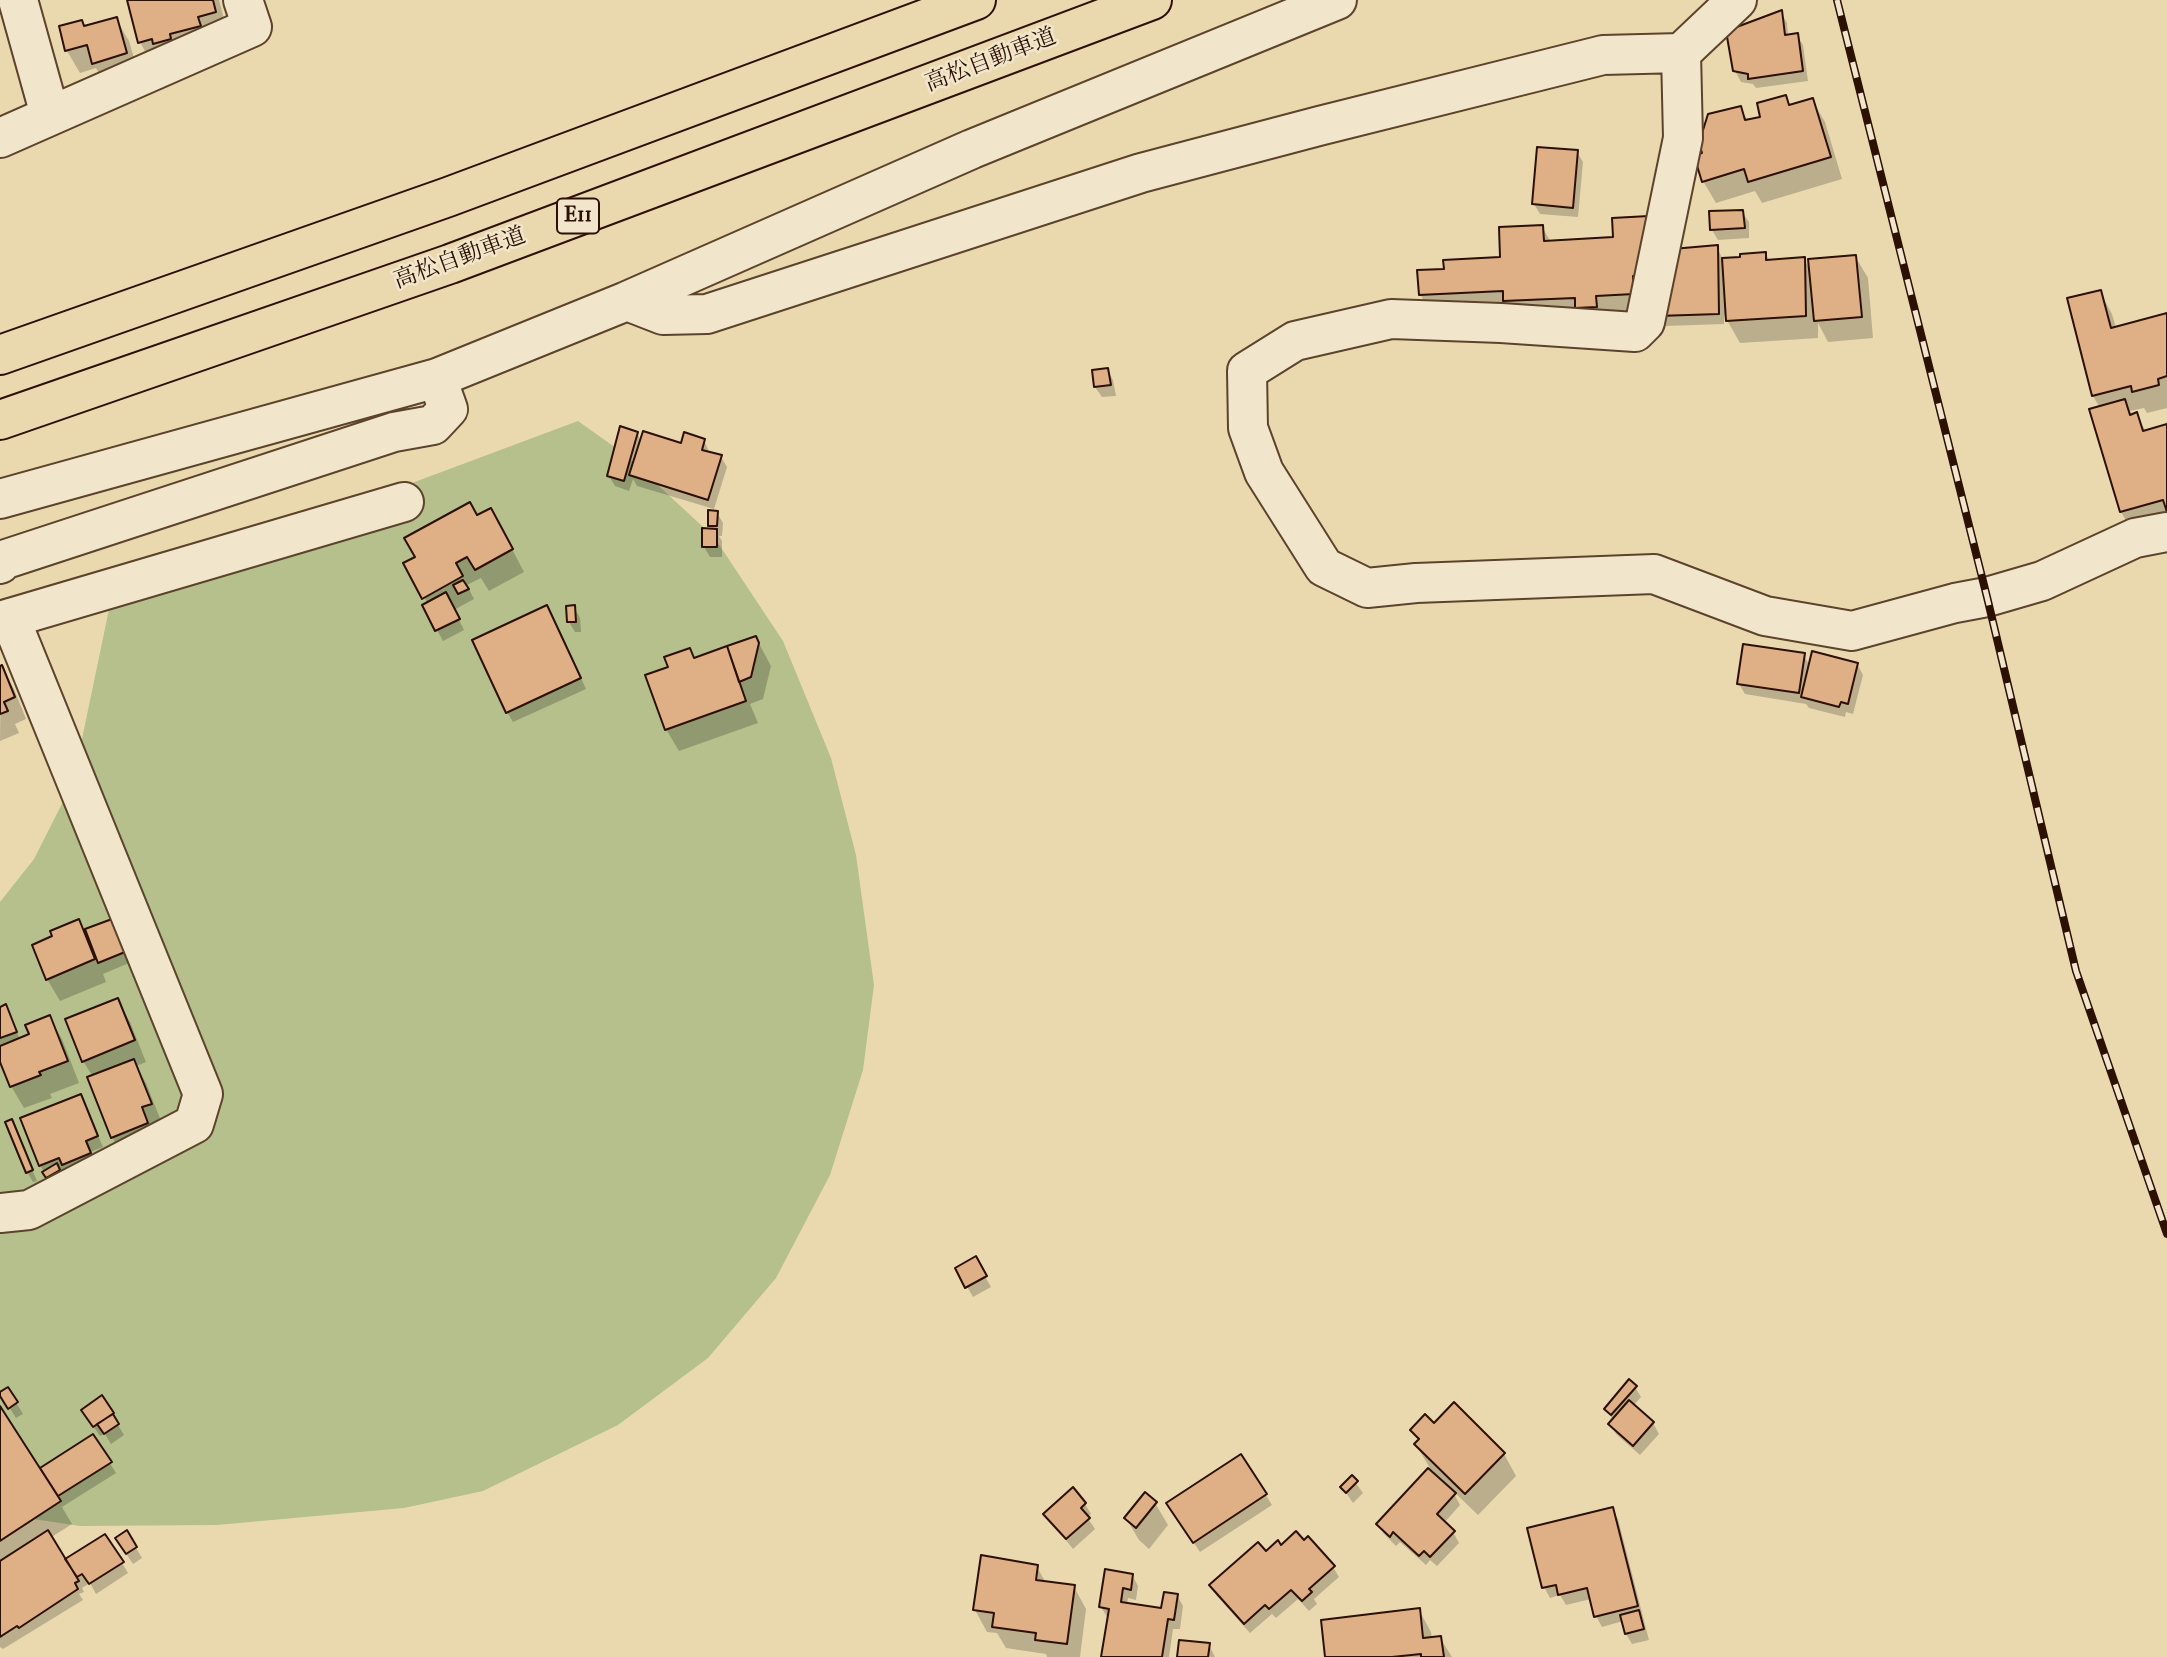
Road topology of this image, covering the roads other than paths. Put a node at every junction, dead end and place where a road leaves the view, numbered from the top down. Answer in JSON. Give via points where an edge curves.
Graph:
{"nodes":[{"id":1,"x":18,"y":0,"type":"edge"},
{"id":2,"x":243,"y":0,"type":"edge"},
{"id":3,"x":976,"y":0,"type":"edge"},
{"id":4,"x":1152,"y":0,"type":"edge"},
{"id":5,"x":1337,"y":0,"type":"edge"},
{"id":6,"x":1737,"y":0,"type":"edge"},
{"id":7,"x":1681,"y":53,"type":"junction"},
{"id":8,"x":50,"y":115,"type":"junction"},
{"id":9,"x":0,"y":138,"type":"edge"},
{"id":10,"x":628,"y":302,"type":"junction"},
{"id":11,"x":0,"y":355,"type":"edge"},
{"id":12,"x":436,"y":378,"type":"junction"},
{"id":13,"x":0,"y":420,"type":"edge"},
{"id":14,"x":0,"y":499,"type":"edge"},
{"id":15,"x":404,"y":502,"type":"dead end"},
{"id":16,"x":2167,"y":533,"type":"edge"},
{"id":17,"x":0,"y":564,"type":"edge"},
{"id":18,"x":5,"y":620,"type":"edge"},
{"id":19,"x":0,"y":1213,"type":"edge"}],
"edges":[{"from":1,"to":8,"type":"street"},
{"from":2,"to":8,"type":"street","via":[[251,27]]},
{"from":3,"to":11,"type":"highway","via":[[448,197]]},
{"from":4,"to":13,"type":"highway","name":"高松自動車道","number":"E11","via":[[450,264]]},
{"from":5,"to":10,"type":"street","via":[[984,144]]},
{"from":6,"to":7,"type":"street"},
{"from":7,"to":10,"type":"street","via":[[1603,55],[1141,173],[707,314],[663,315]]},
{"from":7,"to":16,"type":"street","via":[[1683,138],[1646,322],[1635,332],[1391,319],[1295,341],[1247,371],[1248,428],[1264,472],[1324,567],[1367,588],[1654,574],[1765,616],[1852,631],[2042,581],[2135,538]]},
{"from":8,"to":9,"type":"street"},
{"from":10,"to":12,"type":"street"},
{"from":12,"to":14,"type":"street"},
{"from":12,"to":17,"type":"street","via":[[448,409],[433,425],[394,432]]},
{"from":15,"to":18,"type":"street"},
{"from":18,"to":19,"type":"street","via":[[203,1094],[194,1124],[29,1210]]}]}
